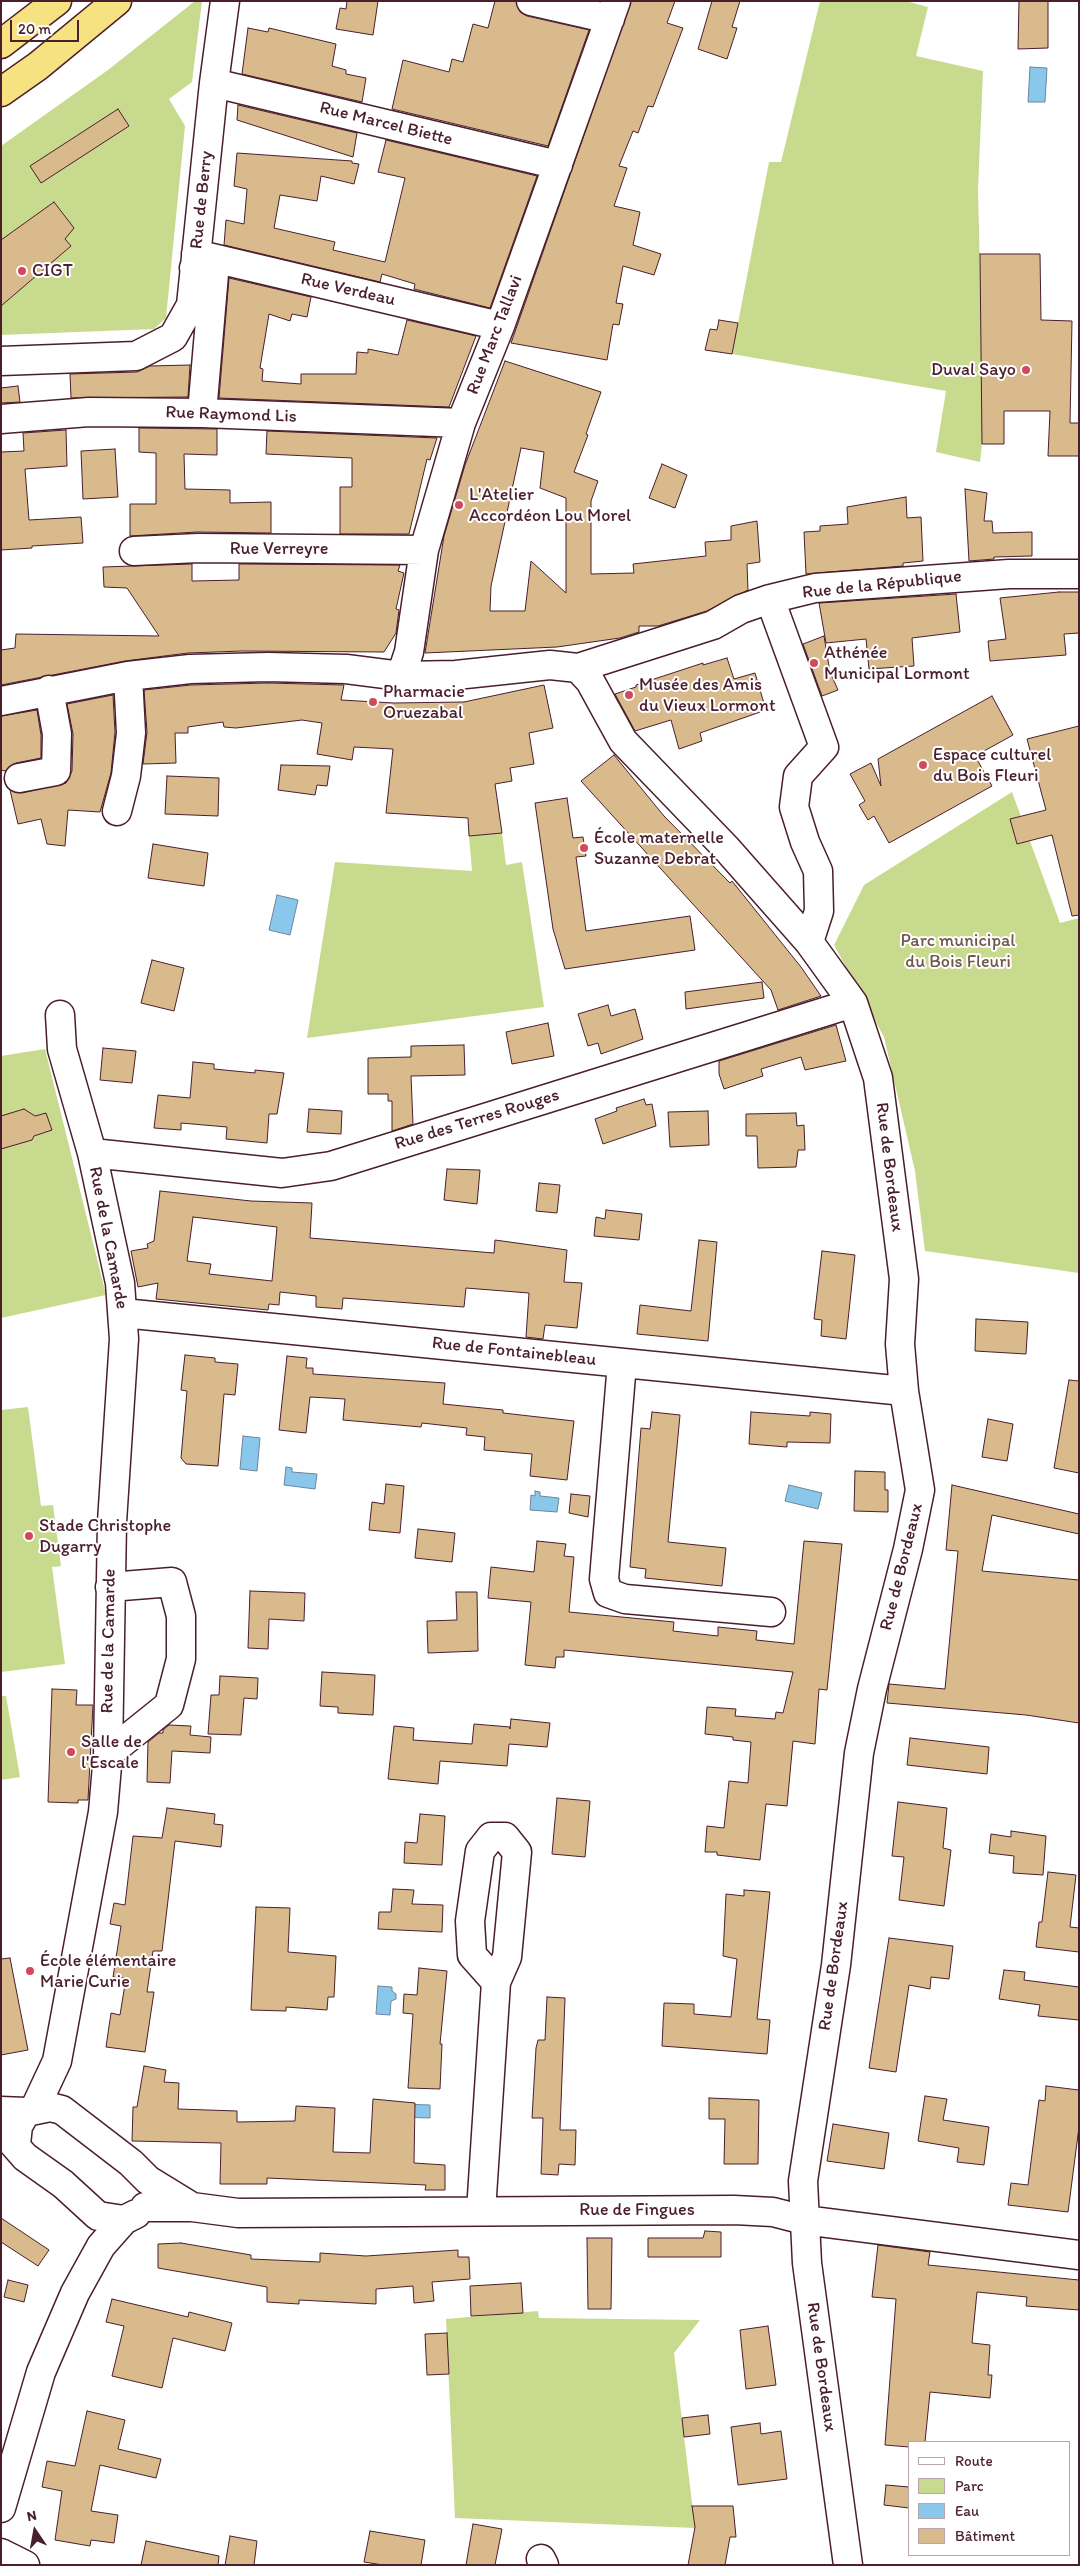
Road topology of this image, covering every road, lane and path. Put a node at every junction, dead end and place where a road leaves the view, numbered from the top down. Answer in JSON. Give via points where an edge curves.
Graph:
{"nodes":[{"id":1,"x":57,"y":1,"type":"edge"},
{"id":2,"x":117,"y":1,"type":"edge"},
{"id":3,"x":225,"y":1,"type":"edge"},
{"id":4,"x":531,"y":1,"type":"edge"},
{"id":5,"x":613,"y":10,"type":"edge"},
{"id":6,"x":1,"y":44,"type":"edge"},
{"id":7,"x":214,"y":82,"type":"junction"},
{"id":8,"x":1,"y":92,"type":"edge"},
{"id":9,"x":558,"y":165,"type":"junction"},
{"id":10,"x":195,"y":261,"type":"junction"},
{"id":11,"x":500,"y":326,"type":"junction"},
{"id":12,"x":1,"y":361,"type":"edge"},
{"id":13,"x":202,"y":413,"type":"junction"},
{"id":14,"x":1,"y":419,"type":"edge"},
{"id":15,"x":461,"y":423,"type":"junction"},
{"id":16,"x":134,"y":550,"type":"dead end"},
{"id":17,"x":424,"y":550,"type":"junction"},
{"id":18,"x":1079,"y":574,"type":"edge"},
{"id":19,"x":770,"y":599,"type":"junction"},
{"id":20,"x":578,"y":668,"type":"junction"},
{"id":21,"x":128,"y":676,"type":"junction"},
{"id":22,"x":401,"y":676,"type":"junction"},
{"id":23,"x":49,"y":690,"type":"junction"},
{"id":24,"x":1,"y":701,"type":"edge"},
{"id":25,"x":20,"y":778,"type":"dead end"},
{"id":26,"x":117,"y":811,"type":"dead end"},
{"id":27,"x":809,"y":942,"type":"junction"},
{"id":28,"x":853,"y":1003,"type":"junction"},
{"id":29,"x":60,"y":1015,"type":"dead end"},
{"id":30,"x":92,"y":1154,"type":"junction"},
{"id":31,"x":123,"y":1313,"type":"junction"},
{"id":32,"x":622,"y":1363,"type":"junction"},
{"id":33,"x":904,"y":1391,"type":"junction"},
{"id":34,"x":110,"y":1587,"type":"junction"},
{"id":35,"x":771,"y":1612,"type":"dead end"},
{"id":36,"x":108,"y":1754,"type":"junction"},
{"id":37,"x":496,"y":1982,"type":"dead end"},
{"id":38,"x":57,"y":2061,"type":"junction"},
{"id":39,"x":62,"y":2110,"type":"junction"},
{"id":40,"x":21,"y":2111,"type":"edge"},
{"id":41,"x":9,"y":2138,"type":"edge"},
{"id":42,"x":148,"y":2180,"type":"junction"},
{"id":43,"x":192,"y":2206,"type":"junction"},
{"id":44,"x":481,"y":2211,"type":"junction"},
{"id":45,"x":135,"y":2214,"type":"junction"},
{"id":46,"x":98,"y":2216,"type":"junction"},
{"id":47,"x":804,"y":2220,"type":"junction"},
{"id":48,"x":101,"y":2246,"type":"junction"},
{"id":49,"x":1079,"y":2255,"type":"edge"},
{"id":50,"x":1,"y":2508,"type":"edge"},
{"id":51,"x":1,"y":2553,"type":"edge"},
{"id":52,"x":25,"y":2565,"type":"edge"},
{"id":53,"x":848,"y":2565,"type":"edge"}],
"edges":[{"from":1,"to":6,"type":"highway"},
{"from":2,"to":8,"type":"highway"},
{"from":3,"to":7,"type":"street","name":"Rue de Berry"},
{"from":4,"to":5,"type":"street"},
{"from":5,"to":9,"type":"street","name":"Rue Marc Tallavi"},
{"from":7,"to":9,"type":"street","name":"Rue Marcel Biette"},
{"from":7,"to":10,"type":"street","name":"Rue de Berry"},
{"from":9,"to":11,"type":"street","name":"Rue Marc Tallavi"},
{"from":10,"to":11,"type":"street","name":"Rue Verdeau"},
{"from":10,"to":12,"type":"street","via":[[191,305],[173,337],[136,356]]},
{"from":10,"to":13,"type":"street","name":"Rue de Berry","via":[[214,274]]},
{"from":11,"to":15,"type":"street","name":"Rue Marc Tallavi"},
{"from":13,"to":14,"type":"street","name":"Rue Raymond Lis","via":[[89,412]]},
{"from":13,"to":15,"type":"street","name":"Rue Raymond Lis"},
{"from":15,"to":17,"type":"street","name":"Rue Marc Tallavi"},
{"from":16,"to":17,"type":"street","name":"Rue Verreyre"},
{"from":17,"to":22,"type":"street","name":"Rue Marc Tallavi","via":[[409,652]]},
{"from":18,"to":19,"type":"street","name":"Rue de la République","via":[[1009,574],[892,581],[814,588]]},
{"from":19,"to":20,"type":"street","name":"Rue de la République","via":[[741,609],[713,625]]},
{"from":19,"to":27,"type":"street","via":[[824,747],[798,776],[794,807],[818,871],[819,911]]},
{"from":20,"to":22,"type":"street","via":[[550,664],[456,676]]},
{"from":20,"to":27,"type":"street","name":"Rue de Bordeaux","via":[[590,681],[623,741]]},
{"from":21,"to":22,"type":"street","via":[[190,669],[268,667],[346,669]]},
{"from":21,"to":23,"type":"street"},
{"from":21,"to":26,"type":"street","via":[[131,733],[126,776]]},
{"from":23,"to":24,"type":"street"},
{"from":23,"to":25,"type":"street","via":[[57,734],[56,771]]},
{"from":27,"to":28,"type":"street","name":"Rue de Bordeaux"},
{"from":28,"to":30,"type":"street","name":"Rue des Terres Rouges","via":[[331,1166],[282,1173]]},
{"from":28,"to":33,"type":"street","name":"Rue de Bordeaux","via":[[878,1078],[904,1279],[900,1344]]},
{"from":29,"to":30,"type":"street","name":"Rue de la Camarde","via":[[62,1049]]},
{"from":30,"to":31,"type":"street","name":"Rue de la Camarde","via":[[120,1283]]},
{"from":31,"to":32,"type":"street","name":"Rue de Fontainebleau"},
{"from":31,"to":34,"type":"street","name":"Rue de la Camarde"},
{"from":32,"to":33,"type":"street","name":"Rue de Fontainebleau"},
{"from":32,"to":35,"type":"street","via":[[604,1579],[608,1593],[625,1599]]},
{"from":33,"to":47,"type":"street","name":"Rue de Bordeaux","via":[[920,1490],[859,1753],[836,1965],[802,2181]]},
{"from":34,"to":36,"type":"street","name":"Rue de la Camarde"},
{"from":34,"to":36,"type":"street","via":[[172,1582],[181,1616],[181,1659],[169,1705]]},
{"from":36,"to":38,"type":"street","name":"Rue de la Camarde","via":[[102,1817]]},
{"from":37,"to":44,"type":"street"},
{"from":38,"to":39,"type":"street","name":"Rue de la Camarde"},
{"from":38,"to":40,"type":"street","name":"Rue de la Camarde"},
{"from":39,"to":40,"type":"street","via":[[50,2107]]},
{"from":39,"to":42,"type":"street","name":"Rue de Fingues"},
{"from":40,"to":41,"type":"street","name":"Rue de la Camarde","via":[[18,2126]]},
{"from":41,"to":46,"type":"street","via":[[25,2157],[63,2184]]},
{"from":42,"to":43,"type":"street","name":"Rue de Fingues"},
{"from":42,"to":45,"type":"street","via":[[149,2194]]},
{"from":43,"to":44,"type":"street","name":"Rue de Fingues","via":[[238,2213]]},
{"from":43,"to":45,"type":"street","name":"Rue de Fingues"},
{"from":44,"to":47,"type":"street","name":"Rue de Fingues","via":[[734,2210],[773,2212]]},
{"from":45,"to":46,"type":"street","name":"Rue de Fingues"},
{"from":45,"to":48,"type":"street"},
{"from":46,"to":48,"type":"street"},
{"from":47,"to":49,"type":"street","name":"Rue de Fingues"},
{"from":47,"to":53,"type":"street","name":"Rue de Bordeaux"},
{"from":48,"to":50,"type":"street","via":[[75,2292],[42,2372]]},
{"from":51,"to":52,"type":"street"}]}
